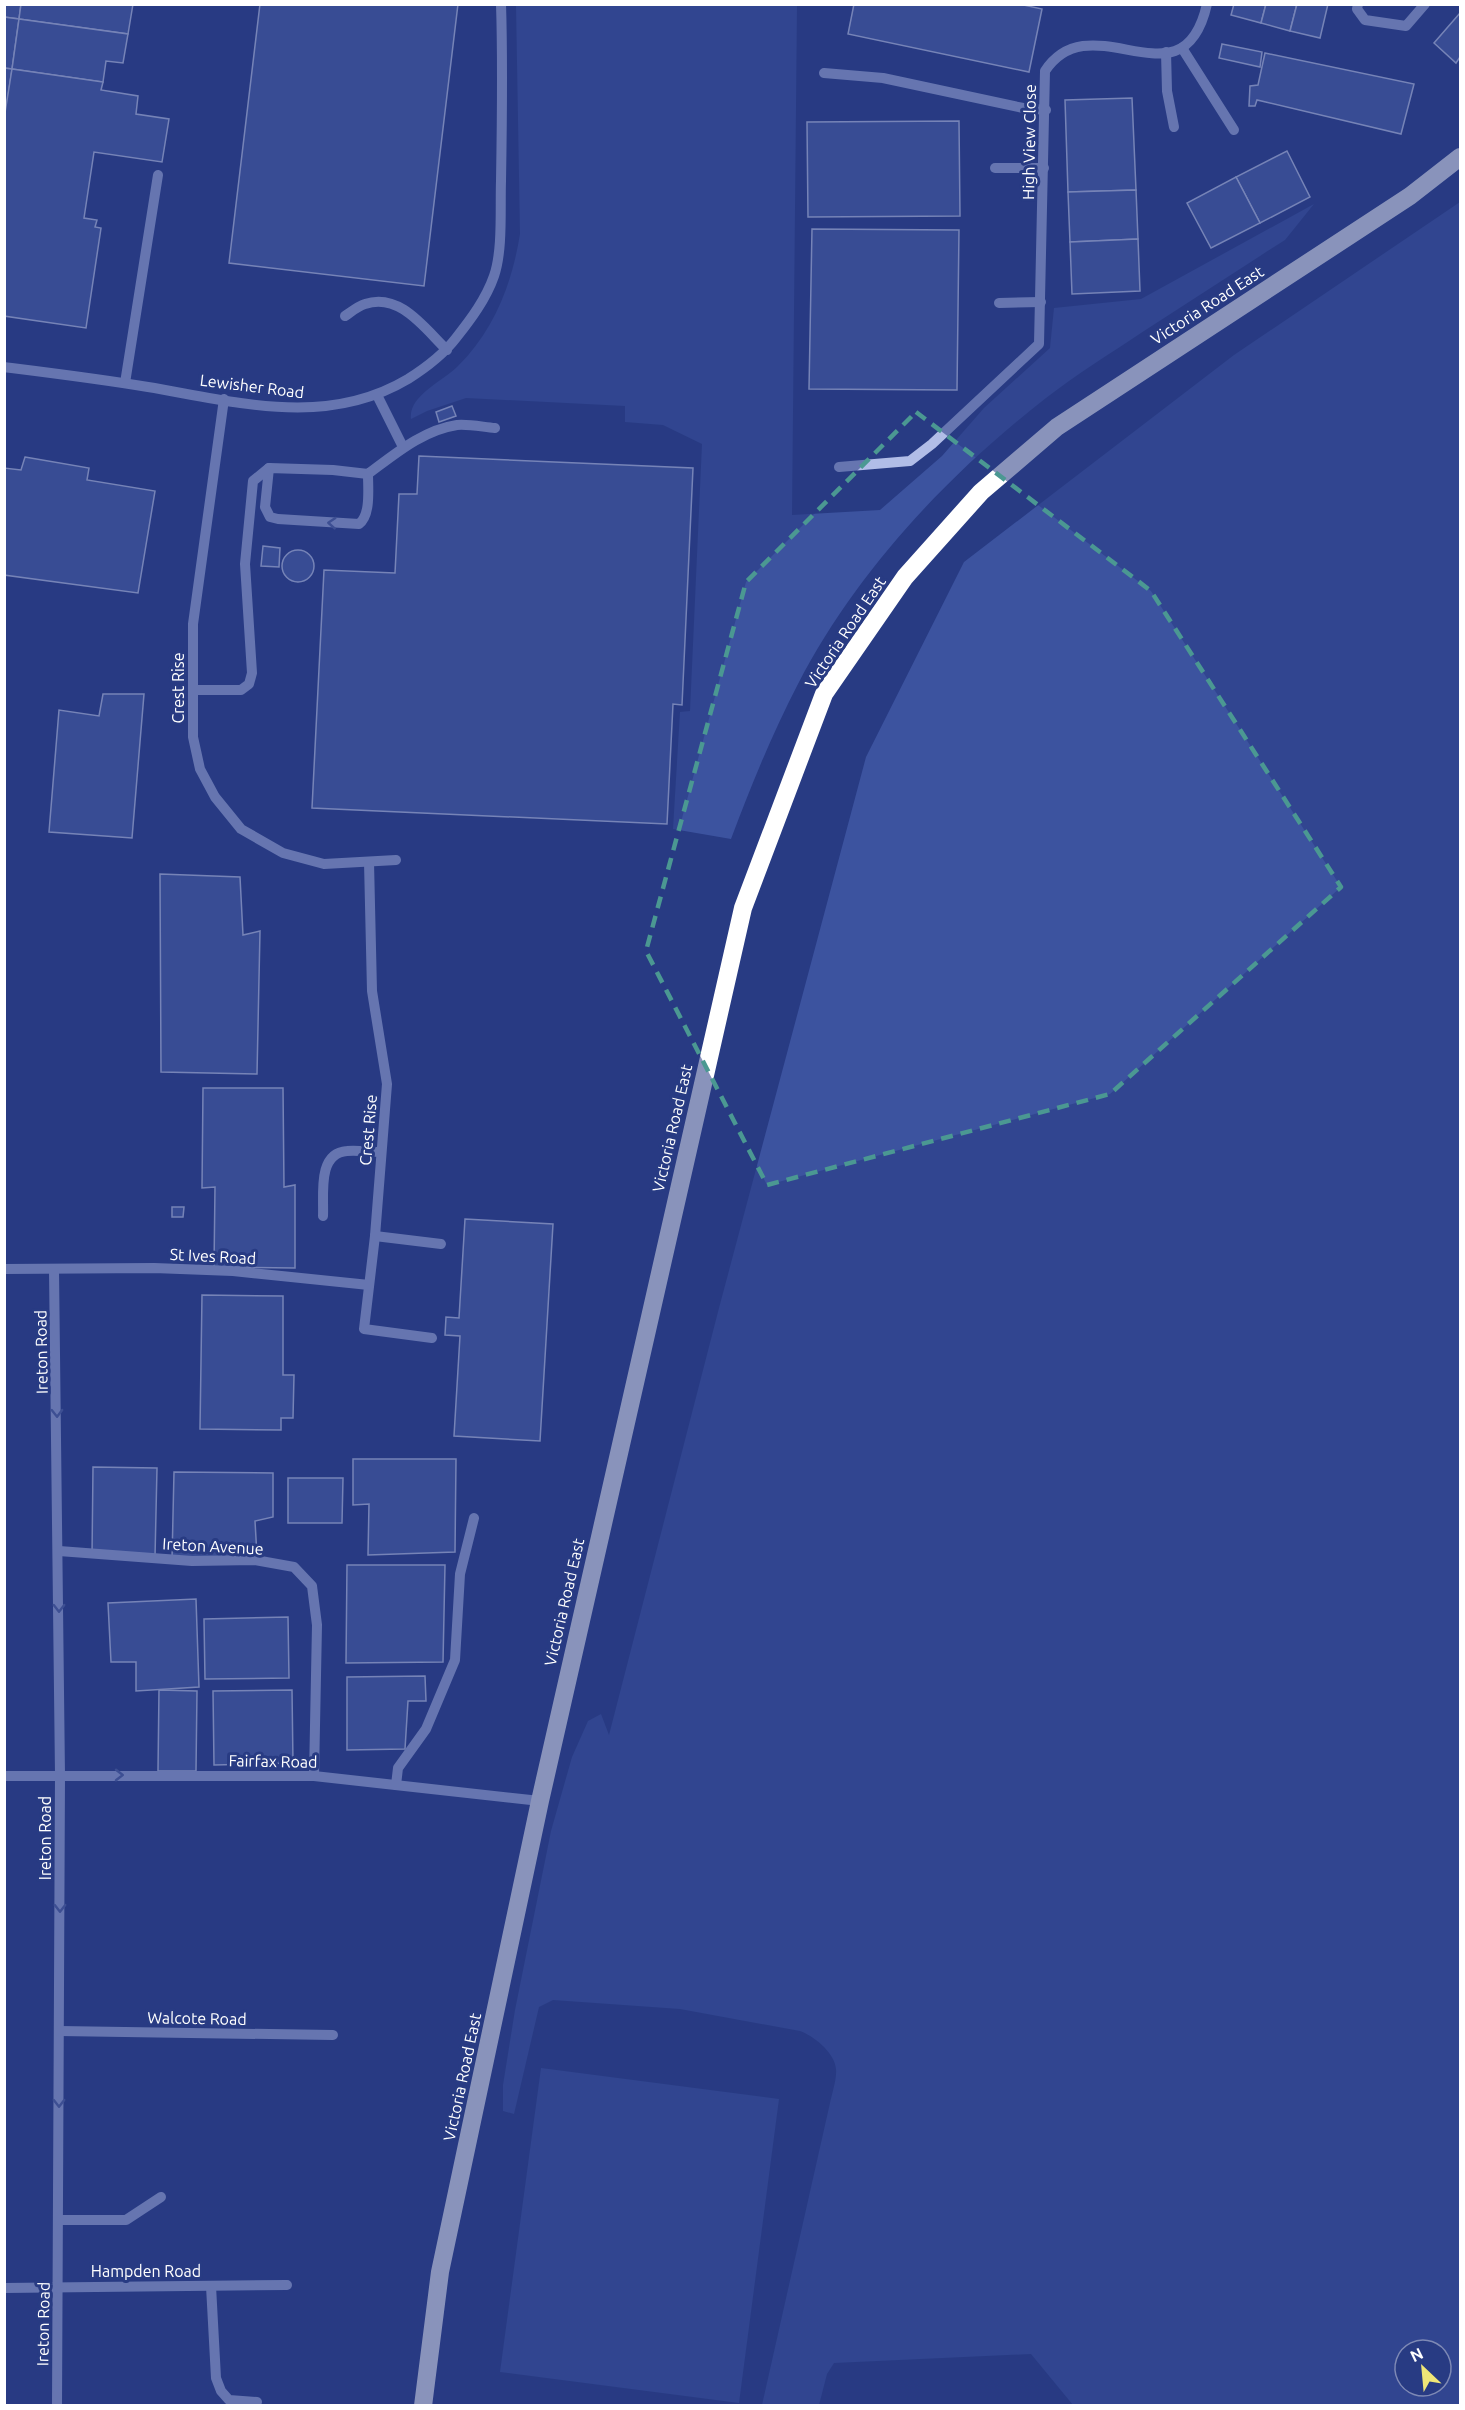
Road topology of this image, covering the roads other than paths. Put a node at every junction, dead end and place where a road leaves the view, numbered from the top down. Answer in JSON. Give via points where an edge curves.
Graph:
{"nodes":[{"id":1,"x":501,"y":4,"type":"edge"},
{"id":2,"x":1207,"y":4,"type":"edge"},
{"id":3,"x":1358,"y":4,"type":"edge"},
{"id":4,"x":1425,"y":4,"type":"edge"},
{"id":5,"x":1182,"y":48,"type":"junction"},
{"id":6,"x":1166,"y":52,"type":"junction"},
{"id":7,"x":824,"y":73,"type":"dead end"},
{"id":8,"x":1046,"y":110,"type":"junction"},
{"id":9,"x":1174,"y":127,"type":"dead end"},
{"id":10,"x":1234,"y":130,"type":"dead end"},
{"id":11,"x":1461,"y":157,"type":"edge"},
{"id":12,"x":995,"y":168,"type":"dead end"},
{"id":13,"x":1044,"y":168,"type":"junction"},
{"id":14,"x":159,"y":175,"type":"dead end"},
{"id":15,"x":1041,"y":302,"type":"junction"},
{"id":16,"x":999,"y":303,"type":"dead end"},
{"id":17,"x":345,"y":316,"type":"dead end"},
{"id":18,"x":447,"y":350,"type":"junction"},
{"id":19,"x":4,"y":367,"type":"edge"},
{"id":20,"x":125,"y":383,"type":"junction"},
{"id":21,"x":377,"y":395,"type":"junction"},
{"id":22,"x":224,"y":399,"type":"junction"},
{"id":23,"x":495,"y":428,"type":"dead end"},
{"id":24,"x":403,"y":447,"type":"junction"},
{"id":25,"x":840,"y":467,"type":"dead end"},
{"id":26,"x":269,"y":468,"type":"junction"},
{"id":27,"x":368,"y":474,"type":"junction"},
{"id":28,"x":193,"y":690,"type":"junction"},
{"id":29,"x":396,"y":860,"type":"dead end"},
{"id":30,"x":369,"y":862,"type":"junction"},
{"id":31,"x":381,"y":1152,"type":"junction"},
{"id":32,"x":323,"y":1216,"type":"dead end"},
{"id":33,"x":375,"y":1236,"type":"junction"},
{"id":34,"x":441,"y":1244,"type":"dead end"},
{"id":35,"x":4,"y":1269,"type":"edge"},
{"id":36,"x":54,"y":1270,"type":"junction"},
{"id":37,"x":369,"y":1285,"type":"junction"},
{"id":38,"x":432,"y":1338,"type":"dead end"},
{"id":39,"x":474,"y":1518,"type":"dead end"},
{"id":40,"x":59,"y":1551,"type":"junction"},
{"id":41,"x":60,"y":1775,"type":"junction"},
{"id":42,"x":4,"y":1776,"type":"edge"},
{"id":43,"x":314,"y":1776,"type":"junction"},
{"id":44,"x":396,"y":1785,"type":"junction"},
{"id":45,"x":540,"y":1801,"type":"junction"},
{"id":46,"x":59,"y":2031,"type":"junction"},
{"id":47,"x":333,"y":2035,"type":"dead end"},
{"id":48,"x":161,"y":2197,"type":"dead end"},
{"id":49,"x":58,"y":2220,"type":"junction"},
{"id":50,"x":287,"y":2285,"type":"dead end"},
{"id":51,"x":212,"y":2286,"type":"junction"},
{"id":52,"x":58,"y":2287,"type":"junction"},
{"id":53,"x":4,"y":2288,"type":"edge"},
{"id":54,"x":256,"y":2402,"type":"dead end"},
{"id":55,"x":57,"y":2406,"type":"edge"},
{"id":56,"x":423,"y":2406,"type":"edge"}],
"edges":[{"from":1,"to":18,"type":"street","name":"Lewisher Road","via":[[500,231],[494,276],[474,315]]},
{"from":2,"to":5,"type":"street","via":[[1191,41]]},
{"from":3,"to":4,"type":"street","via":[[1365,20],[1406,26]]},
{"from":5,"to":6,"type":"street","name":"High View Close"},
{"from":5,"to":10,"type":"street"},
{"from":6,"to":8,"type":"street","name":"High View Close","via":[[1097,39],[1071,44],[1052,59],[1045,71]]},
{"from":6,"to":9,"type":"street","via":[[1167,91]]},
{"from":7,"to":8,"type":"street","via":[[883,78]]},
{"from":8,"to":13,"type":"street","name":"High View Close"},
{"from":11,"to":45,"type":"highway","name":"Victoria Road East","via":[[1410,196],[1057,427],[981,492],[905,577],[824,694],[742,908]]},
{"from":12,"to":13,"type":"street"},
{"from":13,"to":15,"type":"street","name":"High View Close"},
{"from":14,"to":20,"type":"street"},
{"from":15,"to":16,"type":"street"},
{"from":15,"to":25,"type":"street","name":"High View Close","via":[[1039,344],[932,444],[910,461]]},
{"from":17,"to":18,"type":"street","via":[[365,304],[387,301],[403,308]]},
{"from":18,"to":21,"type":"street","name":"Lewisher Road","via":[[424,369]]},
{"from":19,"to":20,"type":"street","name":"Lewisher Road"},
{"from":20,"to":22,"type":"street","name":"Lewisher Road"},
{"from":21,"to":22,"type":"street","name":"Lewisher Road","via":[[314,408]]},
{"from":21,"to":24,"type":"street"},
{"from":22,"to":28,"type":"street","name":"Crest Rise","via":[[193,624]]},
{"from":23,"to":24,"type":"street","via":[[458,425]]},
{"from":24,"to":27,"type":"street"},
{"from":26,"to":27,"type":"street"},
{"from":27,"to":26,"type":"street","one_way":true,"via":[[364,520],[347,524],[270,517],[265,507]]},
{"from":26,"to":28,"type":"street","via":[[254,481],[245,564],[252,674],[249,684],[241,690]]},
{"from":28,"to":30,"type":"street","name":"Crest Rise","via":[[193,737],[200,769],[215,797],[241,829],[283,854],[324,864]]},
{"from":29,"to":30,"type":"street","name":"Crest Rise"},
{"from":30,"to":31,"type":"street","name":"Crest Rise","via":[[372,991],[387,1083]]},
{"from":31,"to":32,"type":"street","via":[[344,1151],[331,1157],[325,1169]]},
{"from":31,"to":33,"type":"street","name":"Crest Rise"},
{"from":33,"to":34,"type":"street"},
{"from":33,"to":37,"type":"street","name":"Crest Rise"},
{"from":35,"to":36,"type":"street","name":"St Ives Road"},
{"from":36,"to":37,"type":"street","name":"St Ives Road","via":[[234,1271]]},
{"from":36,"to":40,"type":"street","name":"Ireton Road","one_way":true},
{"from":37,"to":38,"type":"street","name":"Crest Rise","via":[[364,1329]]},
{"from":39,"to":44,"type":"street","via":[[460,1574],[455,1660],[426,1730],[398,1768]]},
{"from":40,"to":41,"type":"street","name":"Ireton Road","one_way":true},
{"from":40,"to":43,"type":"street","name":"Ireton Avenue","via":[[192,1561],[255,1560],[294,1567],[312,1586],[317,1625]]},
{"from":41,"to":42,"type":"street","name":"Fairfax Road"},
{"from":41,"to":43,"type":"street","name":"Fairfax Road","one_way":true},
{"from":41,"to":46,"type":"street","name":"Ireton Road","one_way":true},
{"from":43,"to":44,"type":"street","name":"Fairfax Road"},
{"from":44,"to":45,"type":"street","name":"Fairfax Road"},
{"from":45,"to":56,"type":"highway","name":"Victoria Road East","via":[[440,2272]]},
{"from":46,"to":47,"type":"street","name":"Walcote Road"},
{"from":46,"to":49,"type":"street","name":"Ireton Road","one_way":true},
{"from":48,"to":49,"type":"street","via":[[126,2220]]},
{"from":49,"to":52,"type":"street","name":"Ireton Road"},
{"from":50,"to":51,"type":"street","name":"Hampden Road"},
{"from":51,"to":52,"type":"street","name":"Hampden Road"},
{"from":51,"to":54,"type":"street","via":[[216,2378],[230,2400]]},
{"from":52,"to":53,"type":"street","name":"Hampden Road"},
{"from":52,"to":55,"type":"street","name":"Ireton Road"}]}
